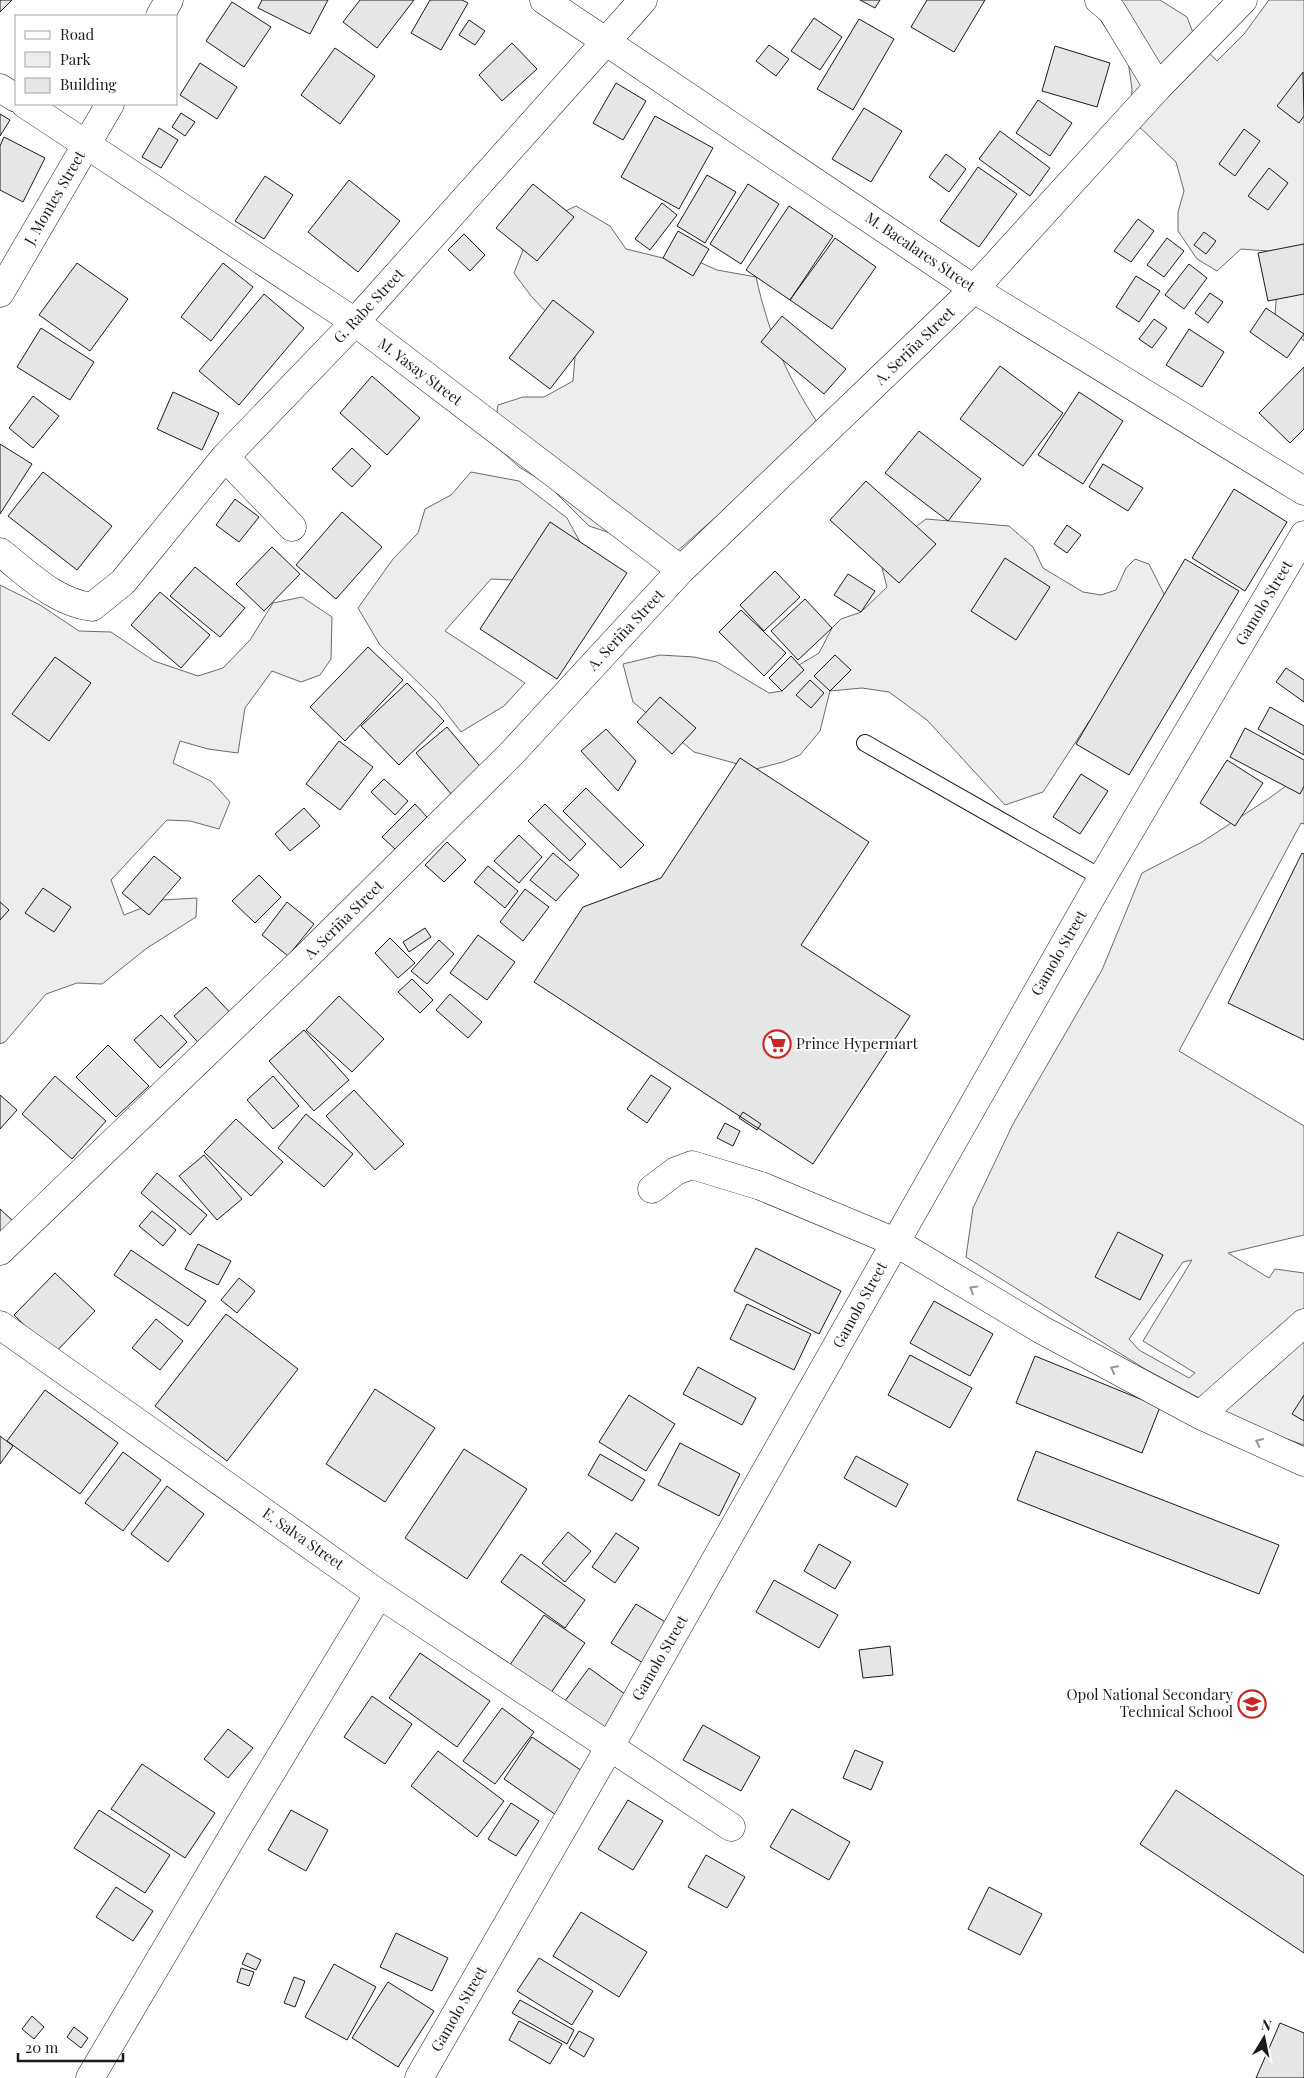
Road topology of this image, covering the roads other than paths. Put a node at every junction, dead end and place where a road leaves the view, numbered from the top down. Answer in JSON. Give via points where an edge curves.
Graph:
{"nodes":[{"id":1,"x":169,"y":0,"type":"edge"},
{"id":2,"x":544,"y":0,"type":"edge"},
{"id":3,"x":643,"y":0,"type":"edge"},
{"id":4,"x":1099,"y":0,"type":"edge"},
{"id":5,"x":1244,"y":0,"type":"edge"},
{"id":6,"x":161,"y":15,"type":"edge"},
{"id":7,"x":608,"y":41,"type":"junction"},
{"id":8,"x":1158,"y":87,"type":"junction"},
{"id":9,"x":0,"y":88,"type":"edge"},
{"id":10,"x":15,"y":97,"type":"edge"},
{"id":11,"x":27,"y":105,"type":"edge"},
{"id":12,"x":109,"y":105,"type":"edge"},
{"id":13,"x":88,"y":144,"type":"junction"},
{"id":14,"x":974,"y":289,"type":"junction"},
{"id":15,"x":0,"y":293,"type":"edge"},
{"id":16,"x":355,"y":322,"type":"junction"},
{"id":17,"x":225,"y":457,"type":"junction"},
{"id":18,"x":1304,"y":492,"type":"edge"},
{"id":19,"x":292,"y":527,"type":"dead end"},
{"id":20,"x":1304,"y":535,"type":"edge"},
{"id":21,"x":0,"y":552,"type":"edge"},
{"id":22,"x":681,"y":570,"type":"junction"},
{"id":23,"x":865,"y":743,"type":"dead end"},
{"id":24,"x":1102,"y":878,"type":"junction"},
{"id":25,"x":652,"y":1189,"type":"dead end"},
{"id":26,"x":895,"y":1242,"type":"junction"},
{"id":27,"x":0,"y":1251,"type":"edge"},
{"id":28,"x":1304,"y":1323,"type":"edge"},
{"id":29,"x":0,"y":1325,"type":"edge"},
{"id":30,"x":1200,"y":1415,"type":"junction"},
{"id":31,"x":1304,"y":1462,"type":"edge"},
{"id":32,"x":379,"y":1594,"type":"junction"},
{"id":33,"x":609,"y":1748,"type":"junction"},
{"id":34,"x":731,"y":1827,"type":"dead end"},
{"id":35,"x":90,"y":2078,"type":"edge"},
{"id":36,"x":419,"y":2078,"type":"edge"}],
"edges":[{"from":1,"to":6,"type":"street"},
{"from":2,"to":7,"type":"street","name":"M. Bacalares Street"},
{"from":3,"to":7,"type":"street","name":"G. Rabe Street"},
{"from":4,"to":8,"type":"street","via":[[1112,11]]},
{"from":5,"to":8,"type":"street","name":"A. Seriña Street"},
{"from":7,"to":14,"type":"street","name":"M. Bacalares Street"},
{"from":7,"to":16,"type":"street","name":"G. Rabe Street"},
{"from":8,"to":14,"type":"street","name":"A. Seriña Street"},
{"from":9,"to":10,"type":"street"},
{"from":11,"to":13,"type":"street","name":"M. Yasay Street"},
{"from":12,"to":13,"type":"street","name":"J. Montes Street"},
{"from":13,"to":15,"type":"street","name":"J. Montes Street"},
{"from":13,"to":16,"type":"street","name":"M. Yasay Street"},
{"from":14,"to":18,"type":"street","name":"M. Bacalares Street"},
{"from":14,"to":22,"type":"street","name":"A. Seriña Street"},
{"from":16,"to":17,"type":"street","name":"G. Rabe Street"},
{"from":16,"to":22,"type":"street","name":"M. Yasay Street"},
{"from":17,"to":19,"type":"street"},
{"from":17,"to":21,"type":"street","name":"G. Rabe Street","via":[[123,582],[92,607],[60,598]]},
{"from":20,"to":24,"type":"street","name":"Gamolo Street"},
{"from":22,"to":27,"type":"street","name":"A. Seriña Street","via":[[499,766]]},
{"from":23,"to":24,"type":"lane"},
{"from":24,"to":26,"type":"street","name":"Gamolo Street"},
{"from":25,"to":26,"type":"street","via":[[676,1171],[692,1165],[761,1186]]},
{"from":30,"to":26,"type":"street","one_way":true,"via":[[1042,1330]]},
{"from":26,"to":33,"type":"street","name":"Gamolo Street"},
{"from":28,"to":30,"type":"street"},
{"from":29,"to":32,"type":"street","name":"E. Salva Street"},
{"from":31,"to":30,"type":"street","one_way":true},
{"from":32,"to":33,"type":"street","name":"E. Salva Street"},
{"from":32,"to":35,"type":"street"},
{"from":33,"to":34,"type":"street","name":"E. Salva Street"},
{"from":33,"to":36,"type":"street","name":"Gamolo Street"}]}
